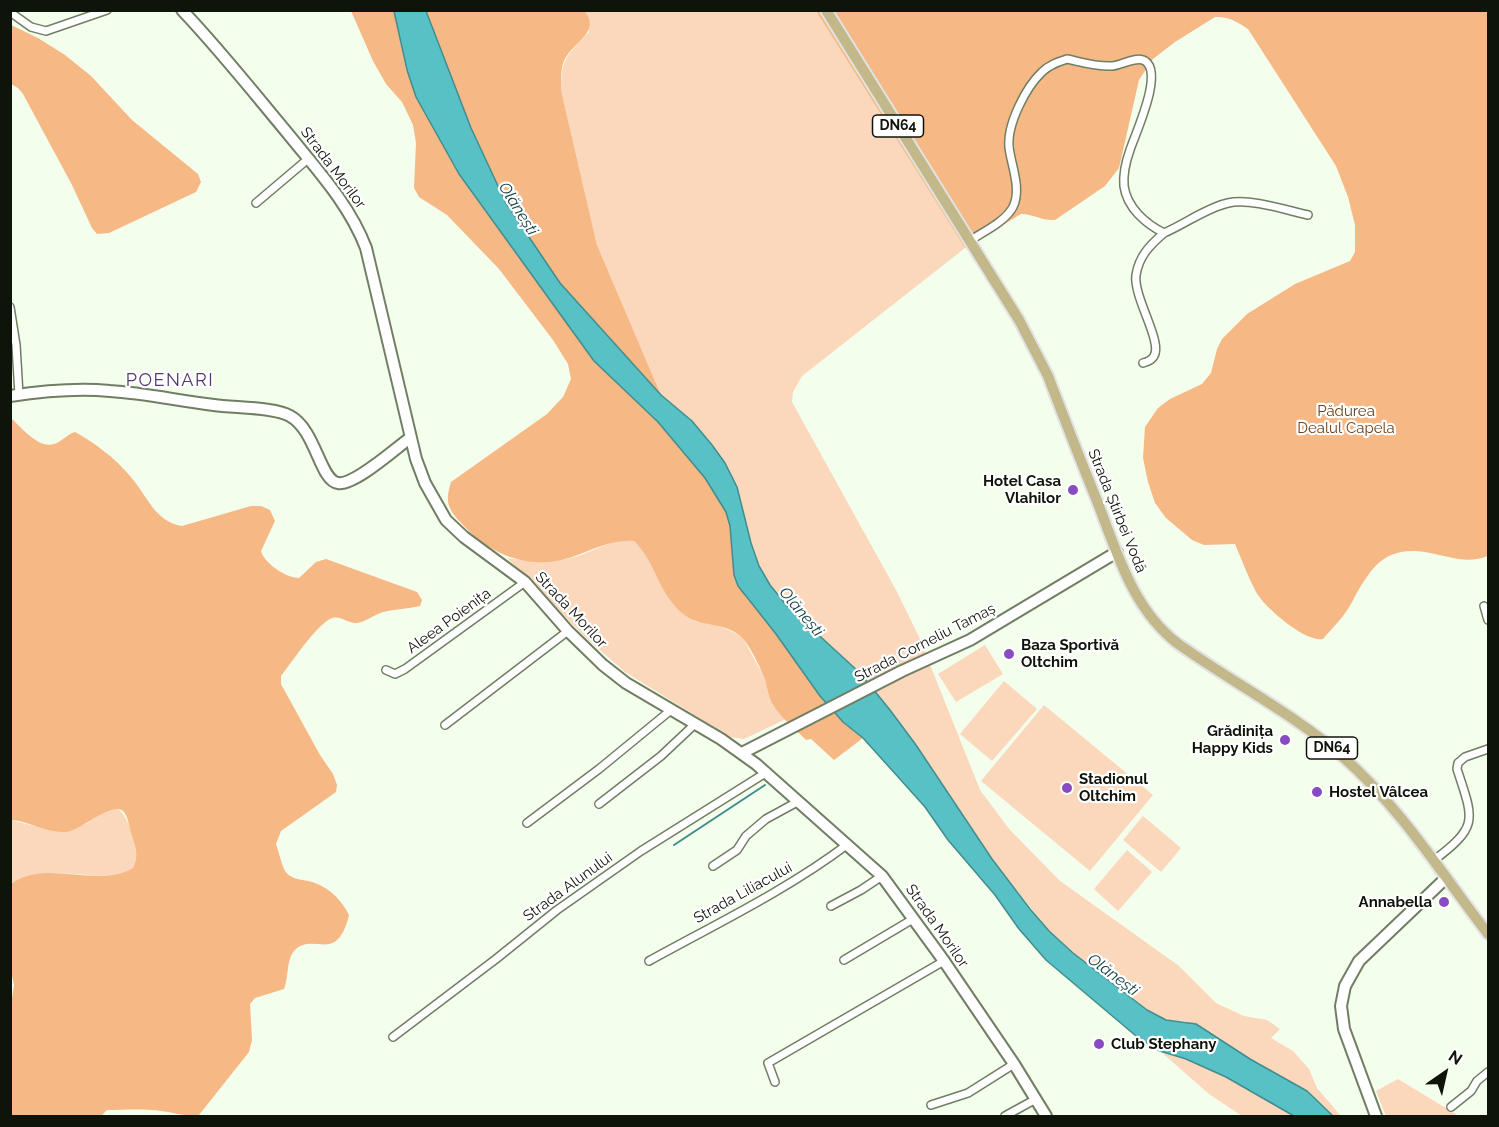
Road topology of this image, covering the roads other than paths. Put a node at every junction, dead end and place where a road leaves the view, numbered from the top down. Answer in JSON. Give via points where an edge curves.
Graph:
{"nodes":[{"id":1,"x":107,"y":10,"type":"edge"},
{"id":2,"x":182,"y":10,"type":"edge"},
{"id":3,"x":826,"y":10,"type":"edge"},
{"id":4,"x":10,"y":12,"type":"edge"},
{"id":5,"x":308,"y":159,"type":"junction"},
{"id":6,"x":256,"y":203,"type":"dead end"},
{"id":7,"x":1308,"y":215,"type":"dead end"},
{"id":8,"x":1164,"y":233,"type":"junction"},
{"id":9,"x":969,"y":241,"type":"junction"},
{"id":10,"x":10,"y":307,"type":"edge"},
{"id":11,"x":1143,"y":363,"type":"dead end"},
{"id":12,"x":15,"y":395,"type":"edge"},
{"id":13,"x":410,"y":438,"type":"junction"},
{"id":14,"x":1117,"y":552,"type":"junction"},
{"id":15,"x":525,"y":582,"type":"junction"},
{"id":16,"x":1484,"y":606,"type":"dead end"},
{"id":17,"x":1488,"y":620,"type":"edge"},
{"id":18,"x":568,"y":631,"type":"junction"},
{"id":19,"x":386,"y":670,"type":"dead end"},
{"id":20,"x":671,"y":710,"type":"junction"},
{"id":21,"x":696,"y":724,"type":"junction"},
{"id":22,"x":445,"y":725,"type":"dead end"},
{"id":23,"x":1488,"y":749,"type":"edge"},
{"id":24,"x":742,"y":753,"type":"junction"},
{"id":25,"x":766,"y":772,"type":"junction"},
{"id":26,"x":799,"y":801,"type":"junction"},
{"id":27,"x":599,"y":804,"type":"dead end"},
{"id":28,"x":527,"y":823,"type":"dead end"},
{"id":29,"x":848,"y":844,"type":"junction"},
{"id":30,"x":1433,"y":861,"type":"junction"},
{"id":31,"x":712,"y":866,"type":"dead end"},
{"id":32,"x":882,"y":876,"type":"junction"},
{"id":33,"x":1446,"y":878,"type":"junction"},
{"id":34,"x":831,"y":906,"type":"dead end"},
{"id":35,"x":913,"y":919,"type":"junction"},
{"id":36,"x":1488,"y":934,"type":"edge"},
{"id":37,"x":844,"y":960,"type":"dead end"},
{"id":38,"x":649,"y":961,"type":"dead end"},
{"id":39,"x":944,"y":962,"type":"junction"},
{"id":40,"x":393,"y":1037,"type":"dead end"},
{"id":41,"x":1014,"y":1064,"type":"junction"},
{"id":42,"x":1488,"y":1072,"type":"edge"},
{"id":43,"x":775,"y":1082,"type":"dead end"},
{"id":44,"x":1036,"y":1099,"type":"junction"},
{"id":45,"x":931,"y":1105,"type":"dead end"},
{"id":46,"x":1451,"y":1107,"type":"dead end"},
{"id":47,"x":1005,"y":1116,"type":"edge"},
{"id":48,"x":1046,"y":1116,"type":"edge"},
{"id":49,"x":1376,"y":1116,"type":"edge"}],
"edges":[{"from":1,"to":4,"type":"street","via":[[46,31]]},
{"from":2,"to":5,"type":"street","name":"Strada Morilor"},
{"from":3,"to":9,"type":"main road","name":"Strada Știrbei Vodă","number":"DN64"},
{"from":5,"to":6,"type":"street"},
{"from":5,"to":13,"type":"street","name":"Strada Morilor","via":[[352,217],[366,248]]},
{"from":7,"to":8,"type":"street","via":[[1232,202]]},
{"from":8,"to":9,"type":"street","via":[[1133,208],[1124,185],[1125,168],[1149,94],[1152,70],[1148,63],[1137,59],[1112,66],[1067,59],[1048,67],[1036,79],[1011,126],[1009,147],[1016,189],[1013,206],[1002,219]]},
{"from":8,"to":11,"type":"street","via":[[1143,254],[1136,276],[1136,290],[1156,345],[1155,355]]},
{"from":9,"to":14,"type":"main road","name":"Strada Știrbei Vodă","number":"DN64","via":[[1044,368]]},
{"from":10,"to":12,"type":"street","via":[[16,345]]},
{"from":12,"to":13,"type":"street","via":[[113,391],[278,411],[290,415],[307,431],[327,476],[345,484]]},
{"from":13,"to":15,"type":"street","name":"Strada Morilor","via":[[425,483],[446,520]]},
{"from":14,"to":24,"type":"street","name":"Strada Corneliu Tamaș","via":[[970,640]]},
{"from":14,"to":30,"type":"main road","name":"Strada Știrbei Vodă","number":"DN64","via":[[1137,598],[1167,635],[1336,751],[1380,794]]},
{"from":15,"to":18,"type":"street","name":"Strada Morilor"},
{"from":15,"to":19,"type":"street","name":"Aleea Poienița","via":[[405,669],[395,674]]},
{"from":16,"to":17,"type":"street"},
{"from":18,"to":20,"type":"street","name":"Strada Morilor","via":[[603,666]]},
{"from":18,"to":22,"type":"street"},
{"from":20,"to":21,"type":"street","name":"Strada Morilor"},
{"from":20,"to":28,"type":"street"},
{"from":21,"to":24,"type":"street","name":"Strada Morilor"},
{"from":21,"to":27,"type":"street","via":[[662,756]]},
{"from":23,"to":30,"type":"street","via":[[1458,763],[1468,801],[1468,829]]},
{"from":24,"to":25,"type":"street","name":"Strada Morilor"},
{"from":25,"to":26,"type":"street","name":"Strada Morilor"},
{"from":25,"to":40,"type":"street","name":"Strada Alunului","via":[[556,910]]},
{"from":26,"to":29,"type":"street","name":"Strada Morilor"},
{"from":26,"to":31,"type":"street","via":[[766,819],[737,850]]},
{"from":29,"to":32,"type":"street","name":"Strada Morilor"},
{"from":29,"to":38,"type":"street","name":"Strada Liliacului","via":[[817,866]]},
{"from":30,"to":33,"type":"main road","name":"Strada Știrbei Vodă","number":"DN64"},
{"from":32,"to":34,"type":"street"},
{"from":32,"to":35,"type":"street","name":"Strada Morilor"},
{"from":33,"to":36,"type":"main road","name":"Strada Știrbei Vodă","number":"DN64"},
{"from":33,"to":49,"type":"street","via":[[1359,961],[1345,986],[1341,1006],[1344,1029]]},
{"from":35,"to":37,"type":"street"},
{"from":35,"to":39,"type":"street","name":"Strada Morilor"},
{"from":39,"to":41,"type":"street","name":"Strada Morilor"},
{"from":39,"to":43,"type":"street","via":[[768,1063]]},
{"from":41,"to":44,"type":"street","name":"Strada Morilor"},
{"from":41,"to":45,"type":"street","via":[[968,1093]]},
{"from":42,"to":46,"type":"street"},
{"from":44,"to":47,"type":"street"},
{"from":44,"to":48,"type":"street","name":"Strada Morilor"}]}
